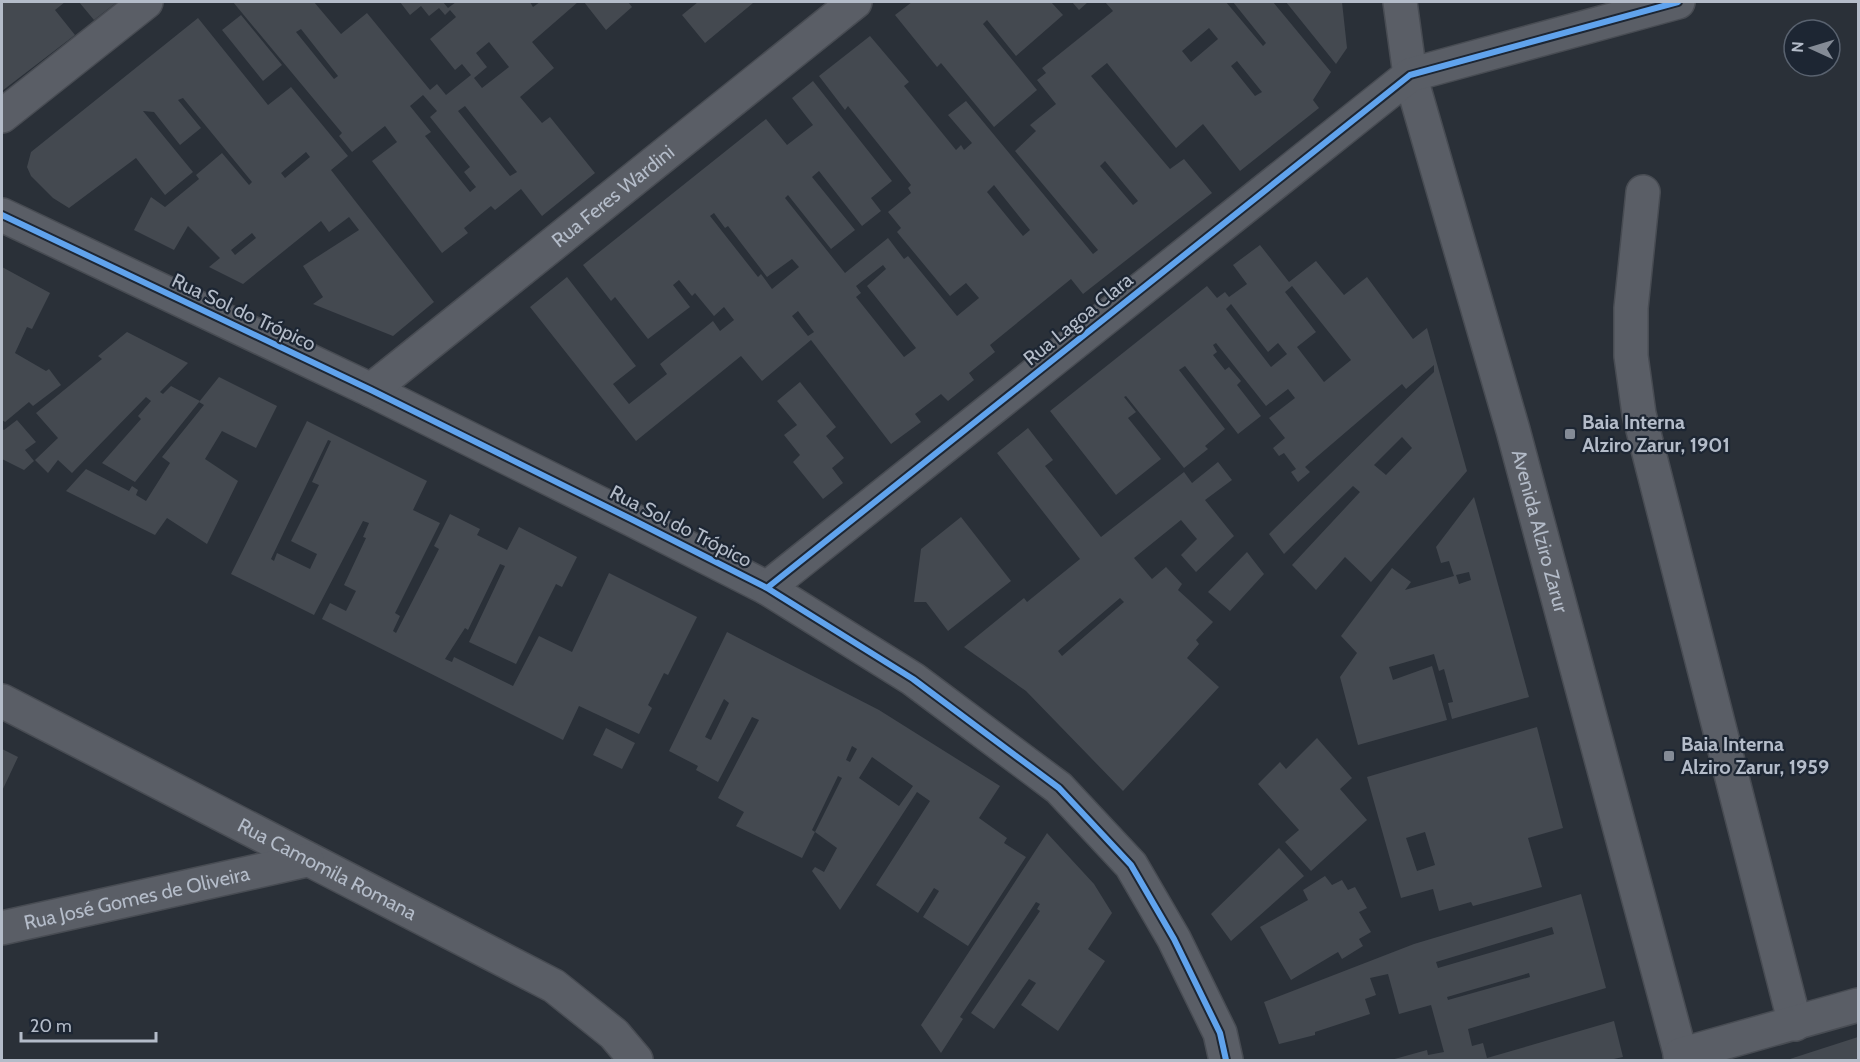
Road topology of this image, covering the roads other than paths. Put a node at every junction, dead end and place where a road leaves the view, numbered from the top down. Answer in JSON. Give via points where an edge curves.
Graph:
{"nodes":[{"id":1,"x":146,"y":2,"type":"edge"},
{"id":2,"x":855,"y":2,"type":"edge"},
{"id":3,"x":1400,"y":2,"type":"edge"},
{"id":4,"x":1678,"y":2,"type":"edge"},
{"id":5,"x":1410,"y":75,"type":"junction"},
{"id":6,"x":2,"y":116,"type":"edge"},
{"id":7,"x":1643,"y":192,"type":"dead end"},
{"id":8,"x":2,"y":215,"type":"edge"},
{"id":9,"x":371,"y":390,"type":"junction"},
{"id":10,"x":767,"y":588,"type":"junction"},
{"id":11,"x":2,"y":701,"type":"edge"},
{"id":12,"x":307,"y":860,"type":"junction"},
{"id":13,"x":2,"y":928,"type":"edge"},
{"id":14,"x":1858,"y":1005,"type":"edge"},
{"id":15,"x":1795,"y":1024,"type":"junction"},
{"id":16,"x":1681,"y":1058,"type":"edge"},
{"id":17,"x":636,"y":1060,"type":"edge"},
{"id":18,"x":1226,"y":1060,"type":"edge"}],
"edges":[{"from":1,"to":6,"type":"street"},
{"from":2,"to":9,"type":"street","name":"Rua Feres Wardini"},
{"from":3,"to":5,"type":"street","name":"Avenida Alziro Zarur"},
{"from":4,"to":5,"type":"street"},
{"from":5,"to":10,"type":"street","name":"Rua Lagoa Clara"},
{"from":5,"to":16,"type":"street","name":"Avenida Alziro Zarur","via":[[1513,430]]},
{"from":7,"to":15,"type":"street","via":[[1631,308],[1631,356],[1639,414]]},
{"from":8,"to":9,"type":"street","name":"Rua Sol do Trópico"},
{"from":9,"to":10,"type":"street","name":"Rua Sol do Trópico"},
{"from":10,"to":18,"type":"street","name":"Rua Sol do Trópico","via":[[913,679],[1059,788],[1131,866],[1220,1033]]},
{"from":11,"to":12,"type":"street","name":"Rua Camomila Romana"},
{"from":12,"to":13,"type":"street","name":"Rua José Gomes de Oliveira"},
{"from":12,"to":17,"type":"street","name":"Rua Camomila Romana","via":[[554,986],[614,1034]]},
{"from":14,"to":15,"type":"street"},
{"from":15,"to":16,"type":"street"}]}
